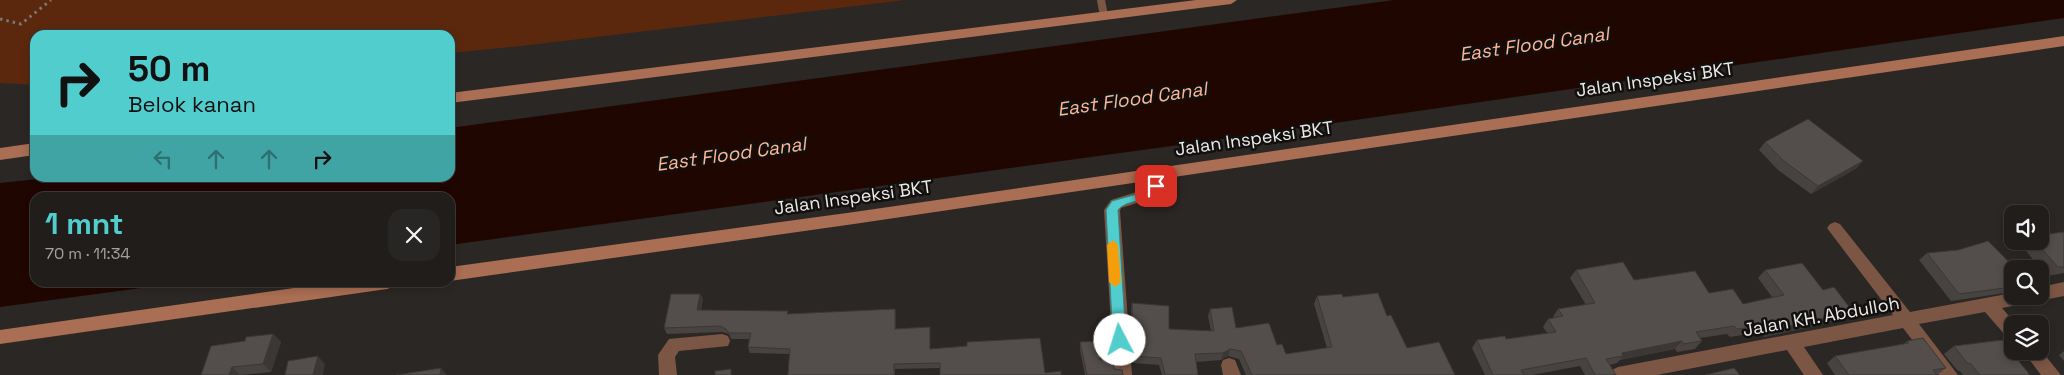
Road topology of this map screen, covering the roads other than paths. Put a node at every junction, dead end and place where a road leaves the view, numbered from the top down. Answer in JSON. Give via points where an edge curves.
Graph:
{"nodes":[{"id":1,"x":1101,"y":0,"type":"edge"},
{"id":2,"x":1231,"y":0,"type":"edge"},
{"id":3,"x":1104,"y":16,"type":"junction"},
{"id":4,"x":2064,"y":41,"type":"edge"},
{"id":5,"x":455,"y":97,"type":"edge"},
{"id":6,"x":30,"y":150,"type":"edge"},
{"id":7,"x":0,"y":154,"type":"edge"},
{"id":8,"x":1153,"y":173,"type":"junction"},
{"id":9,"x":1835,"y":228,"type":"dead end"},
{"id":10,"x":455,"y":273,"type":"edge"},
{"id":11,"x":352,"y":287,"type":"edge"},
{"id":12,"x":2064,"y":289,"type":"edge"},
{"id":13,"x":2049,"y":292,"type":"edge"},
{"id":14,"x":2004,"y":302,"type":"edge"},
{"id":15,"x":1989,"y":305,"type":"junction"},
{"id":16,"x":1908,"y":320,"type":"junction"},
{"id":17,"x":2004,"y":322,"type":"edge"},
{"id":18,"x":0,"y":337,"type":"edge"},
{"id":19,"x":1790,"y":341,"type":"junction"},
{"id":20,"x":722,"y":342,"type":"dead end"},
{"id":21,"x":2039,"y":360,"type":"edge"},
{"id":22,"x":668,"y":375,"type":"edge"},
{"id":23,"x":1123,"y":375,"type":"edge"},
{"id":24,"x":1618,"y":375,"type":"edge"},
{"id":25,"x":1814,"y":375,"type":"edge"},
{"id":26,"x":1948,"y":375,"type":"edge"},
{"id":27,"x":2052,"y":375,"type":"edge"}],
"edges":[{"from":1,"to":3,"type":"lane"},
{"from":2,"to":3,"type":"street"},
{"from":3,"to":5,"type":"street"},
{"from":4,"to":8,"type":"street","name":"Jalan Inspeksi BKT"},
{"from":6,"to":7,"type":"street"},
{"from":8,"to":10,"type":"street","name":"Jalan Inspeksi BKT"},
{"from":8,"to":23,"type":"street","via":[[1155,192],[1116,204],[1112,210]]},
{"from":9,"to":16,"type":"street"},
{"from":11,"to":18,"type":"street"},
{"from":12,"to":13,"type":"street"},
{"from":14,"to":15,"type":"street","name":"Jalan KH. Abdulloh"},
{"from":15,"to":16,"type":"street","name":"Jalan KH. Abdulloh"},
{"from":15,"to":17,"type":"street"},
{"from":16,"to":19,"type":"street","name":"Jalan KH. Abdulloh"},
{"from":16,"to":26,"type":"street"},
{"from":19,"to":24,"type":"street","name":"Jalan KH. Abdulloh"},
{"from":19,"to":25,"type":"street"},
{"from":20,"to":22,"type":"street","via":[[675,344],[666,355]]},
{"from":21,"to":27,"type":"street"}]}
